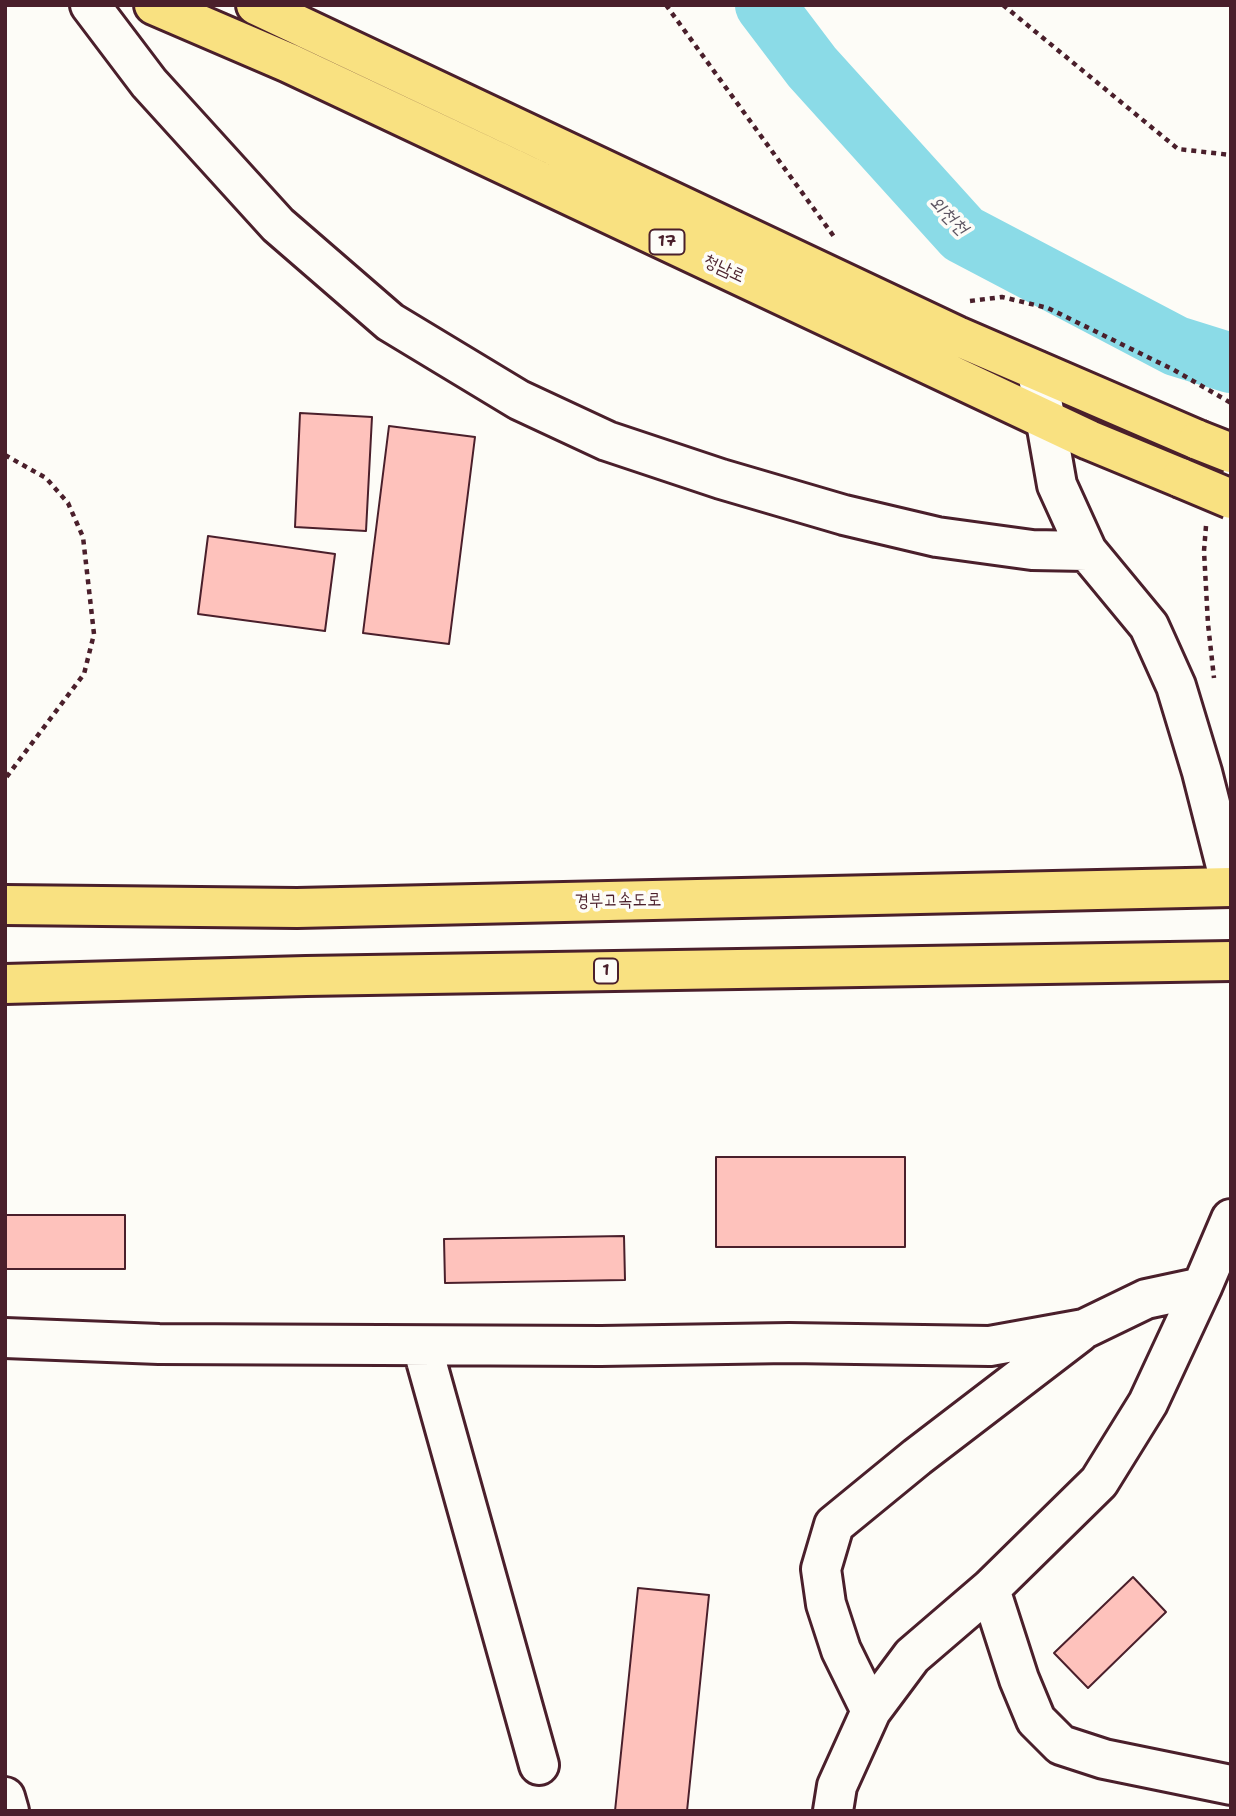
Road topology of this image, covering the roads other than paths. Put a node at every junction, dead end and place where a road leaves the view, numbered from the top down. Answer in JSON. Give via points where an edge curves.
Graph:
{"nodes":[{"id":1,"x":90,"y":5,"type":"edge"},
{"id":2,"x":154,"y":5,"type":"edge"},
{"id":3,"x":256,"y":5,"type":"edge"},
{"id":4,"x":1037,"y":371,"type":"junction"},
{"id":5,"x":1046,"y":419,"type":"junction"},
{"id":6,"x":1214,"y":446,"type":"edge"},
{"id":7,"x":1218,"y":511,"type":"edge"},
{"id":8,"x":1087,"y":551,"type":"junction"},
{"id":9,"x":1231,"y":887,"type":"edge"},
{"id":10,"x":5,"y":905,"type":"edge"},
{"id":11,"x":1219,"y":961,"type":"edge"},
{"id":12,"x":5,"y":984,"type":"edge"},
{"id":13,"x":1231,"y":1219,"type":"edge"},
{"id":14,"x":1202,"y":1287,"type":"junction"},
{"id":15,"x":1084,"y":1329,"type":"junction"},
{"id":16,"x":5,"y":1338,"type":"edge"},
{"id":17,"x":422,"y":1346,"type":"junction"},
{"id":18,"x":990,"y":1589,"type":"junction"},
{"id":19,"x":871,"y":1711,"type":"junction"},
{"id":20,"x":539,"y":1765,"type":"dead end"},
{"id":21,"x":1231,"y":1785,"type":"edge"},
{"id":22,"x":5,"y":1797,"type":"edge"},
{"id":23,"x":9,"y":1811,"type":"edge"},
{"id":24,"x":833,"y":1811,"type":"edge"}],
"edges":[{"from":1,"to":8,"type":"street","via":[[149,83],[278,225],[390,322],[519,400],[607,441],[845,515],[937,537],[1031,550]]},
{"from":2,"to":5,"type":"main road","name":"청남로","number":"17","via":[[289,63]]},
{"from":3,"to":4,"type":"main road","number":"17"},
{"from":4,"to":5,"type":"street"},
{"from":4,"to":6,"type":"main road","number":"17"},
{"from":5,"to":7,"type":"main road","name":"청남로","number":"17","bridge":true,"via":[[1181,478]]},
{"from":5,"to":8,"type":"street","via":[[1057,485]]},
{"from":8,"to":9,"type":"street","via":[[1149,626],[1176,686]]},
{"from":9,"to":10,"type":"main road","name":"경부고속도로","via":[[298,908]]},
{"from":11,"to":12,"type":"main road","number":"1"},
{"from":13,"to":14,"type":"street"},
{"from":14,"to":15,"type":"street","via":[[1146,1299]]},
{"from":14,"to":18,"type":"street","via":[[1148,1403],[1100,1482]]},
{"from":15,"to":17,"type":"street","via":[[990,1346]]},
{"from":15,"to":19,"type":"street","via":[[834,1525],[821,1569],[826,1604],[841,1650]]},
{"from":16,"to":17,"type":"street"},
{"from":17,"to":20,"type":"street"},
{"from":18,"to":19,"type":"street","via":[[912,1656]]},
{"from":18,"to":21,"type":"street","via":[[1036,1720],[1061,1745],[1104,1759]]},
{"from":19,"to":24,"type":"street","via":[[836,1786]]},
{"from":22,"to":23,"type":"street"}]}
